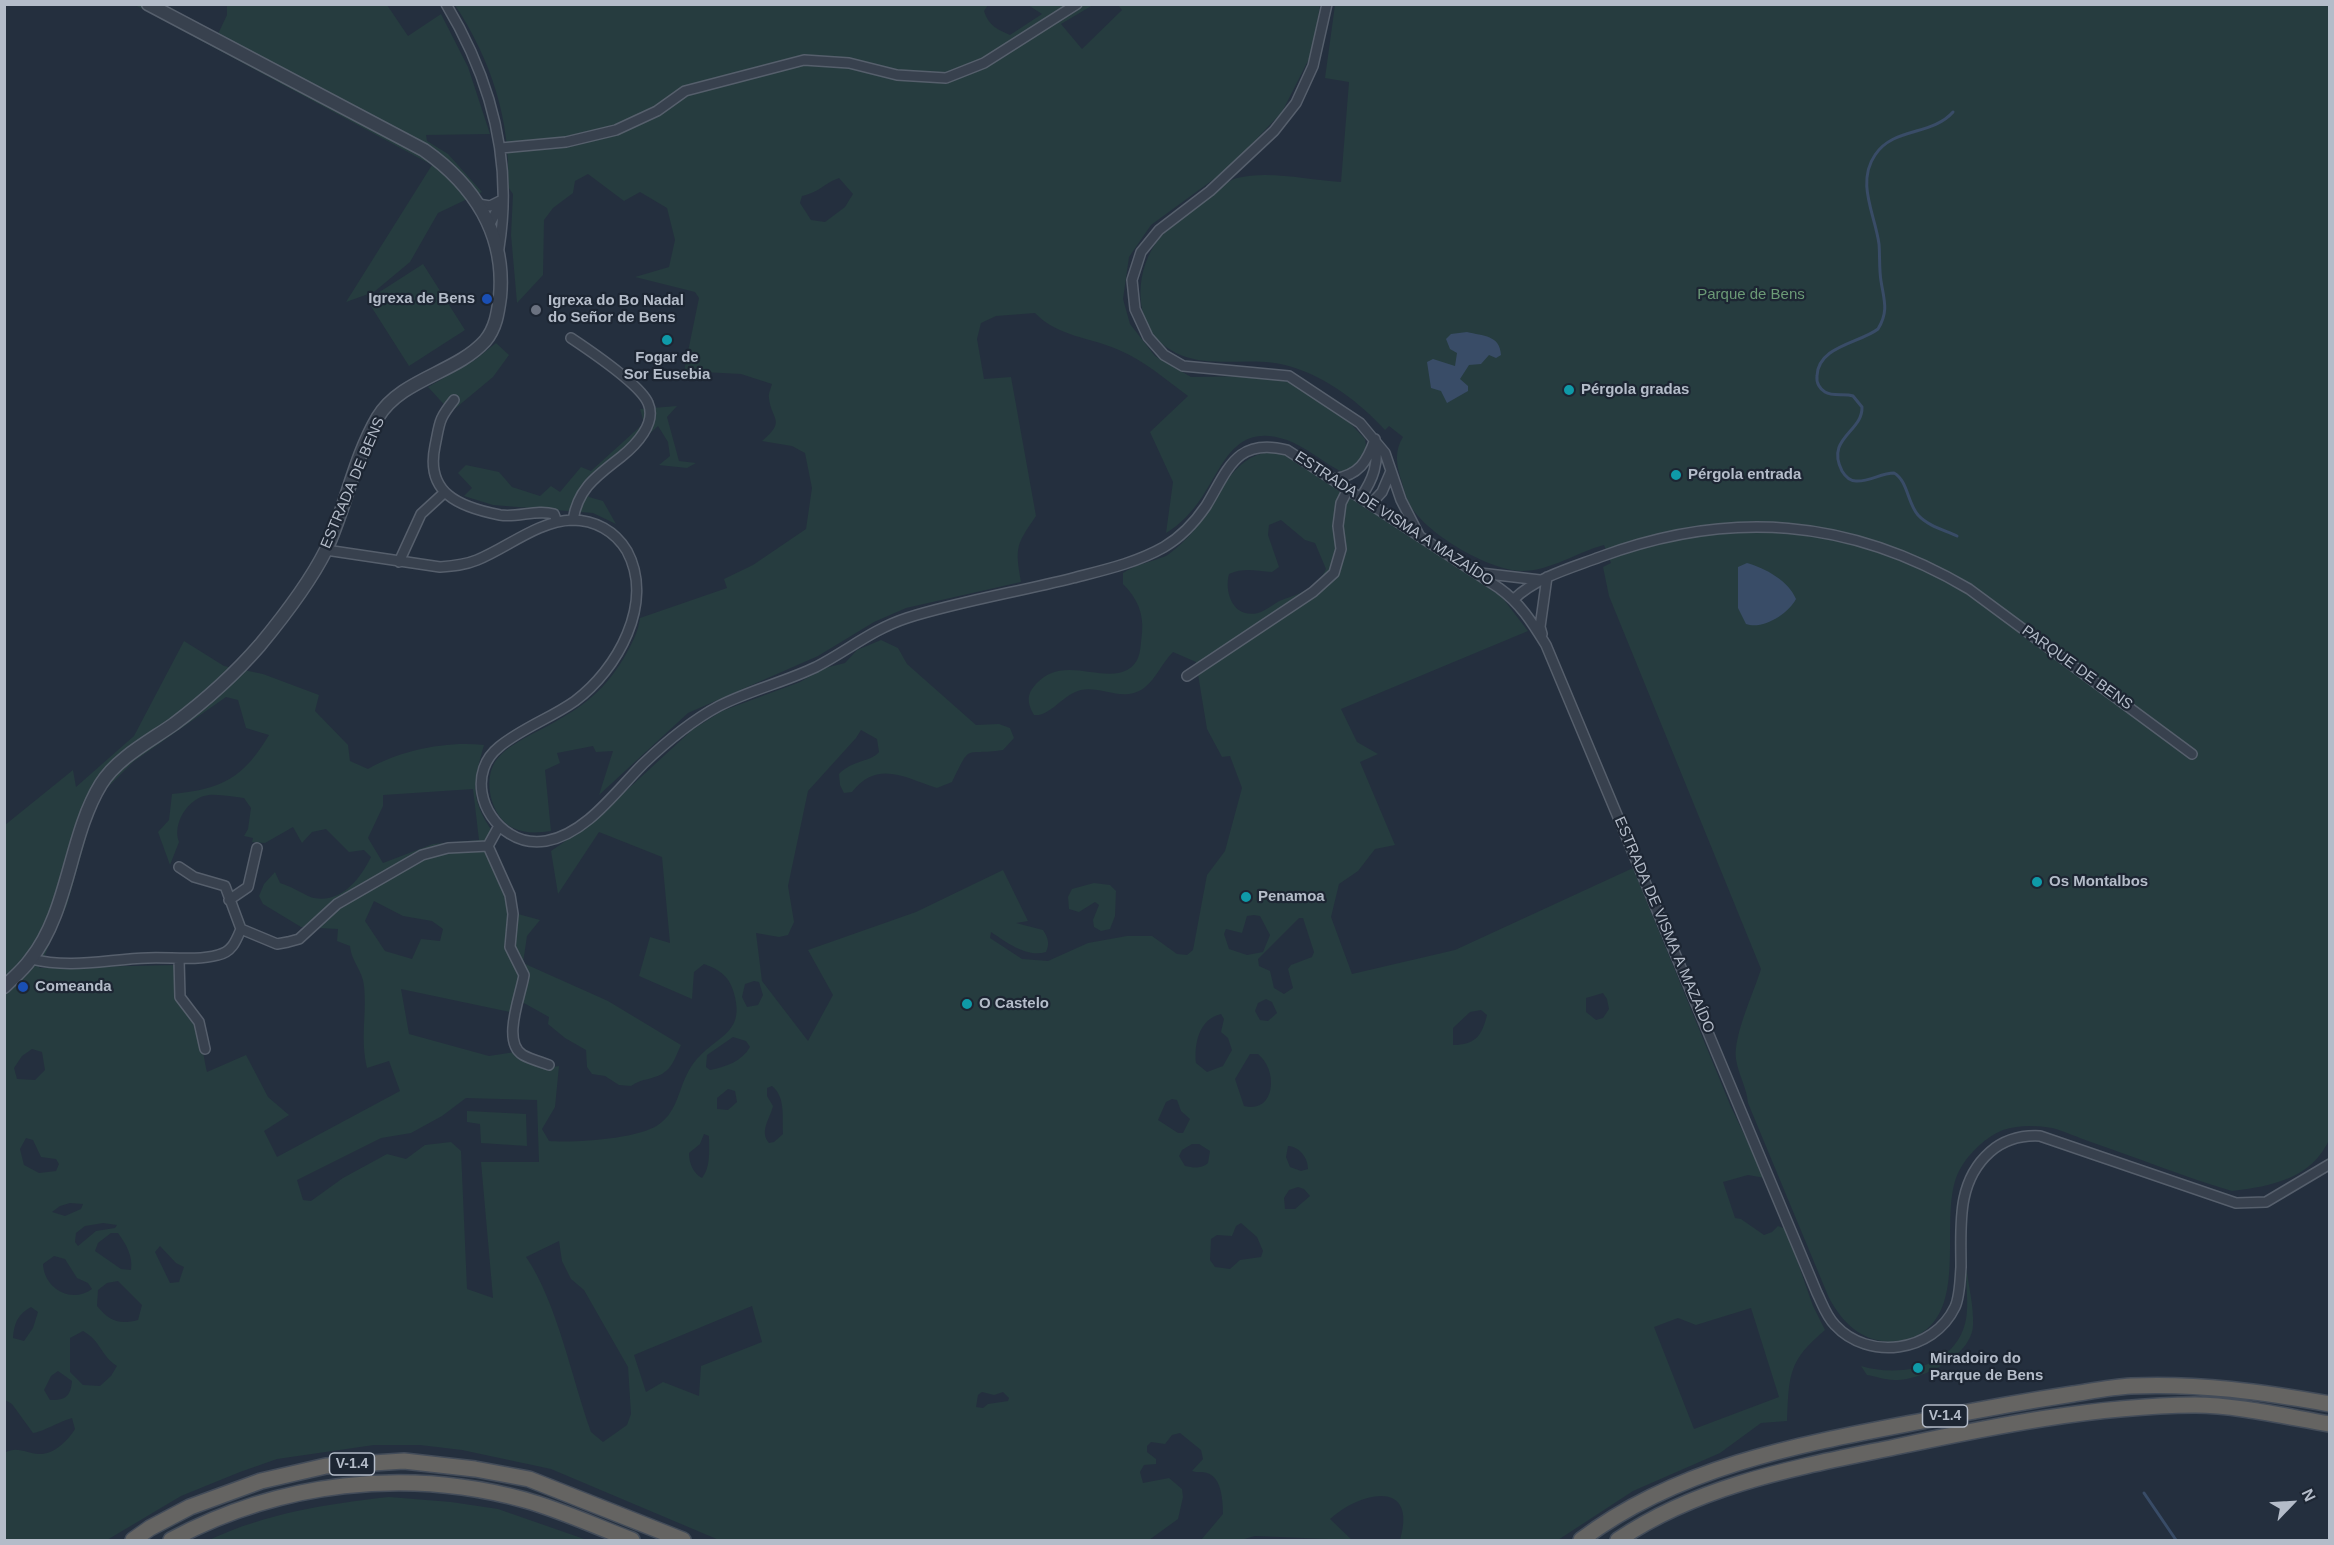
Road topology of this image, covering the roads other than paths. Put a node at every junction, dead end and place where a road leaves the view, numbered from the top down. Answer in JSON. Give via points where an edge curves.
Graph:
{"nodes":[{"id":1,"x":148,"y":4,"type":"edge"},
{"id":2,"x":447,"y":4,"type":"edge"},
{"id":3,"x":1077,"y":4,"type":"edge"},
{"id":4,"x":1328,"y":4,"type":"edge"},
{"id":5,"x":501,"y":148,"type":"junction"},
{"id":6,"x":502,"y":200,"type":"junction"},
{"id":7,"x":478,"y":204,"type":"junction"},
{"id":8,"x":503,"y":220,"type":"junction"},
{"id":9,"x":490,"y":225,"type":"junction"},
{"id":10,"x":498,"y":248,"type":"junction"},
{"id":11,"x":571,"y":338,"type":"dead end"},
{"id":12,"x":454,"y":400,"type":"dead end"},
{"id":13,"x":1376,"y":440,"type":"junction"},
{"id":14,"x":1391,"y":469,"type":"junction"},
{"id":15,"x":1334,"y":479,"type":"junction"},
{"id":16,"x":1348,"y":489,"type":"junction"},
{"id":17,"x":445,"y":492,"type":"junction"},
{"id":18,"x":1361,"y":497,"type":"junction"},
{"id":19,"x":1371,"y":504,"type":"junction"},
{"id":20,"x":573,"y":520,"type":"junction"},
{"id":21,"x":557,"y":522,"type":"junction"},
{"id":22,"x":1421,"y":538,"type":"junction"},
{"id":23,"x":326,"y":550,"type":"junction"},
{"id":24,"x":399,"y":562,"type":"junction"},
{"id":25,"x":1477,"y":573,"type":"junction"},
{"id":26,"x":1544,"y":579,"type":"junction"},
{"id":27,"x":1514,"y":598,"type":"junction"},
{"id":28,"x":1546,"y":645,"type":"junction"},
{"id":29,"x":1187,"y":676,"type":"dead end"},
{"id":30,"x":2192,"y":754,"type":"dead end"},
{"id":31,"x":499,"y":826,"type":"junction"},
{"id":32,"x":488,"y":846,"type":"junction"},
{"id":33,"x":257,"y":848,"type":"dead end"},
{"id":34,"x":180,"y":867,"type":"dead end"},
{"id":35,"x":229,"y":900,"type":"junction"},
{"id":36,"x":241,"y":929,"type":"junction"},
{"id":37,"x":31,"y":959,"type":"junction"},
{"id":38,"x":179,"y":959,"type":"junction"},
{"id":39,"x":4,"y":987,"type":"edge"},
{"id":40,"x":205,"y":1049,"type":"dead end"},
{"id":41,"x":549,"y":1065,"type":"dead end"},
{"id":42,"x":2330,"y":1164,"type":"edge"},
{"id":43,"x":2330,"y":1404,"type":"edge"},
{"id":44,"x":2330,"y":1424,"type":"edge"},
{"id":45,"x":133,"y":1540,"type":"edge"},
{"id":46,"x":171,"y":1540,"type":"edge"},
{"id":47,"x":632,"y":1540,"type":"edge"},
{"id":48,"x":683,"y":1540,"type":"edge"},
{"id":49,"x":1581,"y":1540,"type":"edge"},
{"id":50,"x":1618,"y":1540,"type":"edge"}],
"edges":[{"from":1,"to":7,"type":"street","name":"ESTRADA DE BENS","via":[[424,150],[443,163]]},
{"from":2,"to":5,"type":"street","via":[[476,57]]},
{"from":3,"to":5,"type":"street","via":[[984,63],[946,78],[897,75],[849,63],[804,60],[685,91],[657,111],[616,130],[566,142]]},
{"from":4,"to":13,"type":"street","via":[[1313,66],[1296,103],[1274,130],[1210,191],[1160,230],[1141,252],[1132,280],[1135,309],[1148,337],[1164,355],[1182,366],[1289,376],[1344,411]]},
{"from":5,"to":6,"type":"street"},
{"from":6,"to":7,"type":"street","via":[[489,206]]},
{"from":6,"to":8,"type":"street"},
{"from":6,"to":9,"type":"street"},
{"from":7,"to":9,"type":"street","name":"ESTRADA DE BENS"},
{"from":8,"to":9,"type":"street"},
{"from":8,"to":10,"type":"street"},
{"from":9,"to":10,"type":"street","name":"ESTRADA DE BENS"},
{"from":10,"to":23,"type":"street","name":"ESTRADA DE BENS","via":[[497,319],[486,340],[404,392],[378,416]]},
{"from":11,"to":20,"type":"street","via":[[631,384],[648,402],[651,413],[649,426],[627,453],[593,479],[576,502]]},
{"from":12,"to":17,"type":"street","via":[[440,418],[431,467]]},
{"from":13,"to":14,"type":"street"},
{"from":13,"to":15,"type":"street","via":[[1360,470]]},
{"from":13,"to":18,"type":"street","via":[[1374,474]]},
{"from":14,"to":19,"type":"street","via":[[1382,492]]},
{"from":14,"to":22,"type":"street","via":[[1401,500]]},
{"from":15,"to":16,"type":"street","name":"ESTRADA DE VISMA A MAZAÍDO"},
{"from":15,"to":31,"type":"street","name":"ESTRADA DE VISMA A MAZAÍDO","via":[[1287,450],[1266,446],[1249,449],[1233,461],[1188,528],[1153,552],[1090,574],[893,623],[817,666],[701,716],[567,835],[528,842]]},
{"from":16,"to":18,"type":"street","name":"ESTRADA DE VISMA A MAZAÍDO"},
{"from":16,"to":29,"type":"street","via":[[1341,503],[1341,549],[1334,573],[1313,592]]},
{"from":17,"to":21,"type":"street","via":[[459,503],[502,516],[544,511],[554,514]]},
{"from":17,"to":24,"type":"street","via":[[422,514]]},
{"from":18,"to":19,"type":"street","name":"ESTRADA DE VISMA A MAZAÍDO"},
{"from":19,"to":22,"type":"street","name":"ESTRADA DE VISMA A MAZAÍDO"},
{"from":20,"to":21,"type":"street"},
{"from":20,"to":31,"type":"street","via":[[598,525],[621,542],[632,565],[636,586],[634,610],[618,652],[589,689],[496,749],[484,766],[484,802]]},
{"from":21,"to":24,"type":"street","via":[[458,566]]},
{"from":22,"to":25,"type":"street","name":"ESTRADA DE VISMA A MAZAÍDO"},
{"from":23,"to":24,"type":"street"},
{"from":23,"to":37,"type":"street","name":"ESTRADA DE BENS","via":[[289,610],[220,688],[129,756],[102,783],[48,930]]},
{"from":25,"to":26,"type":"street","name":"PARQUE DE BENS"},
{"from":25,"to":27,"type":"street","name":"ESTRADA DE VISMA A MAZAÍDO"},
{"from":26,"to":27,"type":"street","name":"PARQUE DE BENS"},
{"from":26,"to":28,"type":"street","via":[[1540,627]]},
{"from":26,"to":30,"type":"street","name":"PARQUE DE BENS","via":[[1646,541],[1688,532],[1769,526],[1844,537],[1898,553],[1969,589]]},
{"from":27,"to":28,"type":"street","name":"ESTRADA DE VISMA A MAZAÍDO"},
{"from":28,"to":42,"type":"street","name":"ESTRADA DE VISMA A MAZAÍDO","via":[[1817,1293],[1844,1333],[1865,1344],[1893,1349],[1915,1343],[1941,1327],[1955,1306],[1959,1291],[1965,1186],[1995,1147],[2023,1136],[2040,1136],[2236,1203],[2266,1202]]},
{"from":31,"to":32,"type":"street"},
{"from":32,"to":36,"type":"street","via":[[448,848],[422,855],[337,904],[299,939],[277,945]]},
{"from":32,"to":41,"type":"street","via":[[510,895],[510,947],[524,975],[514,1012],[515,1047],[521,1054]]},
{"from":33,"to":35,"type":"street","via":[[248,887]]},
{"from":34,"to":35,"type":"street","via":[[194,877],[225,886]]},
{"from":35,"to":36,"type":"street"},
{"from":36,"to":38,"type":"street","via":[[233,947],[219,955]]},
{"from":37,"to":38,"type":"street","via":[[96,964]]},
{"from":37,"to":39,"type":"street","name":"ESTRADA DE BENS"},
{"from":38,"to":40,"type":"street","via":[[180,997],[199,1023]]},
{"from":43,"to":49,"type":"highway","number":"V-1.4","via":[[2253,1390],[2180,1385],[2129,1386],[2007,1404],[1747,1459],[1641,1502]]},
{"from":44,"to":50,"type":"highway","number":"V-1.4","via":[[2198,1405],[2129,1408],[2016,1421],[1776,1473],[1716,1491],[1644,1523]]},
{"from":45,"to":48,"type":"highway","number":"V-1.4","via":[[190,1507],[261,1481],[326,1466],[404,1461],[529,1479]]},
{"from":46,"to":47,"type":"highway","number":"V-1.4","via":[[245,1507],[301,1491],[364,1482],[444,1485],[526,1500]]}]}
